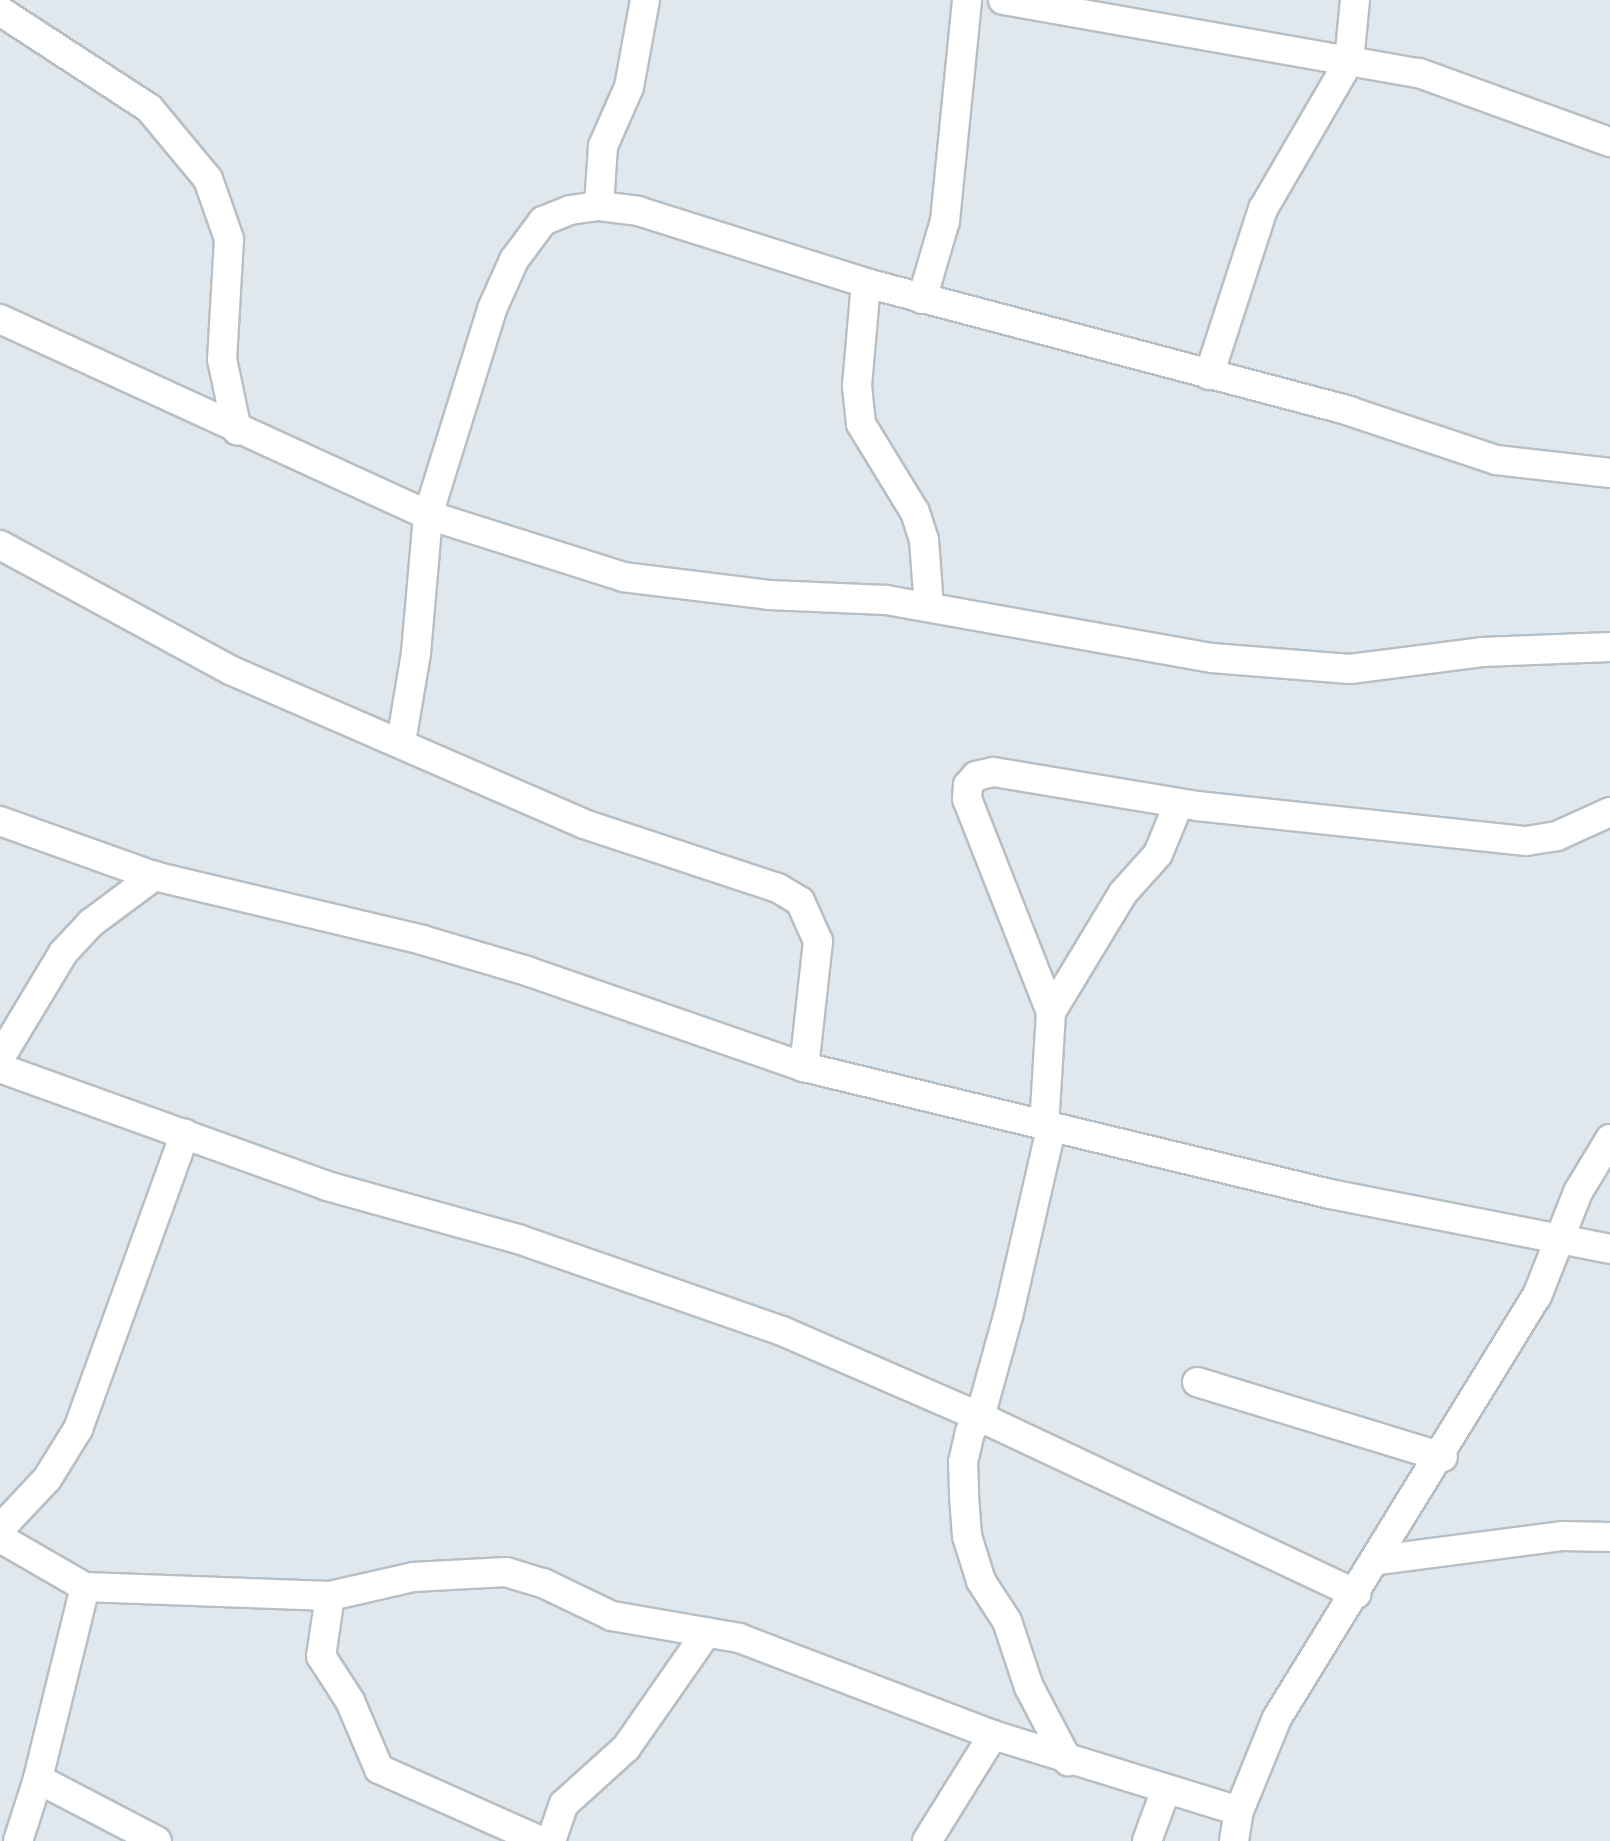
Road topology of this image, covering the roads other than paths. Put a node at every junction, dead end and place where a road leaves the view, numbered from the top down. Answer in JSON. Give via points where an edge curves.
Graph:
{"nodes":[{"id":1,"x":645,"y":0,"type":"edge"},
{"id":2,"x":967,"y":0,"type":"edge"},
{"id":3,"x":1003,"y":0,"type":"edge"},
{"id":4,"x":1355,"y":0,"type":"edge"},
{"id":5,"x":0,"y":11,"type":"edge"},
{"id":6,"x":1349,"y":61,"type":"junction"},
{"id":7,"x":1610,"y":142,"type":"edge"},
{"id":8,"x":599,"y":206,"type":"junction"},
{"id":9,"x":866,"y":283,"type":"junction"},
{"id":10,"x":922,"y":299,"type":"junction"},
{"id":11,"x":0,"y":319,"type":"edge"},
{"id":12,"x":1209,"y":375,"type":"junction"},
{"id":13,"x":237,"y":430,"type":"junction"},
{"id":14,"x":1610,"y":473,"type":"edge"},
{"id":15,"x":428,"y":515,"type":"junction"},
{"id":16,"x":0,"y":545,"type":"edge"},
{"id":17,"x":929,"y":607,"type":"junction"},
{"id":18,"x":1610,"y":647,"type":"edge"},
{"id":19,"x":401,"y":742,"type":"junction"},
{"id":20,"x":1179,"y":803,"type":"junction"},
{"id":21,"x":1610,"y":812,"type":"edge"},
{"id":22,"x":0,"y":821,"type":"edge"},
{"id":23,"x":154,"y":876,"type":"junction"},
{"id":24,"x":1051,"y":1012,"type":"junction"},
{"id":25,"x":0,"y":1058,"type":"edge"},
{"id":26,"x":804,"y":1067,"type":"junction"},
{"id":27,"x":0,"y":1068,"type":"edge"},
{"id":28,"x":1048,"y":1128,"type":"junction"},
{"id":29,"x":185,"y":1134,"type":"junction"},
{"id":30,"x":1610,"y":1139,"type":"edge"},
{"id":31,"x":1561,"y":1238,"type":"junction"},
{"id":32,"x":1610,"y":1249,"type":"edge"},
{"id":33,"x":1197,"y":1382,"type":"dead end"},
{"id":34,"x":980,"y":1417,"type":"junction"},
{"id":35,"x":1443,"y":1457,"type":"junction"},
{"id":36,"x":0,"y":1529,"type":"edge"},
{"id":37,"x":1610,"y":1537,"type":"edge"},
{"id":38,"x":0,"y":1538,"type":"edge"},
{"id":39,"x":1378,"y":1560,"type":"junction"},
{"id":40,"x":85,"y":1587,"type":"junction"},
{"id":41,"x":1356,"y":1594,"type":"junction"},
{"id":42,"x":330,"y":1596,"type":"junction"},
{"id":43,"x":707,"y":1632,"type":"junction"},
{"id":44,"x":993,"y":1735,"type":"junction"},
{"id":45,"x":1068,"y":1761,"type":"junction"},
{"id":46,"x":38,"y":1779,"type":"junction"},
{"id":47,"x":1165,"y":1792,"type":"junction"},
{"id":48,"x":1239,"y":1811,"type":"junction"},
{"id":49,"x":18,"y":1841,"type":"edge"},
{"id":50,"x":157,"y":1841,"type":"edge"},
{"id":51,"x":541,"y":1841,"type":"edge"},
{"id":52,"x":551,"y":1841,"type":"edge"},
{"id":53,"x":927,"y":1841,"type":"edge"},
{"id":54,"x":1147,"y":1841,"type":"edge"},
{"id":55,"x":1234,"y":1841,"type":"edge"}],
"edges":[{"from":1,"to":8,"type":"street","via":[[629,87],[603,146]]},
{"from":2,"to":10,"type":"street","via":[[945,221]]},
{"from":3,"to":6,"type":"street"},
{"from":4,"to":6,"type":"street"},
{"from":5,"to":13,"type":"street","via":[[149,108],[208,179],[229,239],[222,359]]},
{"from":6,"to":7,"type":"street","via":[[1439,78]]},
{"from":6,"to":12,"type":"street","via":[[1263,209]]},
{"from":8,"to":9,"type":"street","via":[[638,211]]},
{"from":8,"to":15,"type":"street","via":[[543,221],[514,260],[492,309]]},
{"from":9,"to":10,"type":"street"},
{"from":9,"to":17,"type":"street","via":[[857,386],[861,424],[915,512],[924,540]]},
{"from":10,"to":12,"type":"street"},
{"from":11,"to":13,"type":"street"},
{"from":12,"to":14,"type":"street","via":[[1349,411],[1496,460]]},
{"from":13,"to":15,"type":"street"},
{"from":15,"to":17,"type":"street","via":[[623,577]]},
{"from":15,"to":19,"type":"street","via":[[416,653]]},
{"from":16,"to":19,"type":"street","via":[[230,670]]},
{"from":17,"to":18,"type":"street","via":[[1212,658],[1350,669],[1482,652]]},
{"from":19,"to":26,"type":"street","via":[[584,824],[778,888],[800,901],[815,923],[818,941]]},
{"from":20,"to":21,"type":"street","via":[[1526,841],[1557,836]]},
{"from":20,"to":24,"type":"street","via":[[1158,854],[1123,893]]},
{"from":20,"to":24,"type":"street","via":[[994,772],[976,776],[968,785],[967,799]]},
{"from":22,"to":23,"type":"street"},
{"from":23,"to":25,"type":"street","via":[[91,923],[63,953]]},
{"from":23,"to":26,"type":"street","via":[[452,949]]},
{"from":24,"to":28,"type":"street"},
{"from":26,"to":28,"type":"street"},
{"from":27,"to":29,"type":"street"},
{"from":28,"to":31,"type":"street","via":[[1330,1194]]},
{"from":28,"to":34,"type":"street"},
{"from":29,"to":34,"type":"street","via":[[327,1186],[518,1239],[782,1331]]},
{"from":29,"to":36,"type":"street","via":[[78,1429],[47,1479]]},
{"from":30,"to":31,"type":"street","via":[[1578,1192]]},
{"from":31,"to":32,"type":"street"},
{"from":31,"to":35,"type":"street","via":[[1537,1296]]},
{"from":33,"to":35,"type":"street"},
{"from":34,"to":41,"type":"street"},
{"from":34,"to":45,"type":"street","via":[[970,1432],[963,1462],[967,1536],[981,1581],[1007,1621],[1029,1687]]},
{"from":35,"to":39,"type":"street"},
{"from":37,"to":39,"type":"street","via":[[1563,1536]]},
{"from":38,"to":40,"type":"street"},
{"from":39,"to":41,"type":"street"},
{"from":40,"to":42,"type":"street"},
{"from":40,"to":46,"type":"street"},
{"from":41,"to":48,"type":"street","via":[[1277,1718]]},
{"from":42,"to":43,"type":"street","via":[[413,1577],[506,1572],[543,1583],[612,1616]]},
{"from":42,"to":51,"type":"street","via":[[321,1656],[350,1701],[379,1769]]},
{"from":43,"to":44,"type":"street","via":[[773,1650]]},
{"from":43,"to":52,"type":"street","via":[[626,1748],[564,1804]]},
{"from":44,"to":45,"type":"street"},
{"from":44,"to":53,"type":"street"},
{"from":45,"to":47,"type":"street"},
{"from":46,"to":49,"type":"street"},
{"from":46,"to":50,"type":"street"},
{"from":47,"to":48,"type":"street"},
{"from":47,"to":54,"type":"street"},
{"from":48,"to":55,"type":"street"}]}
